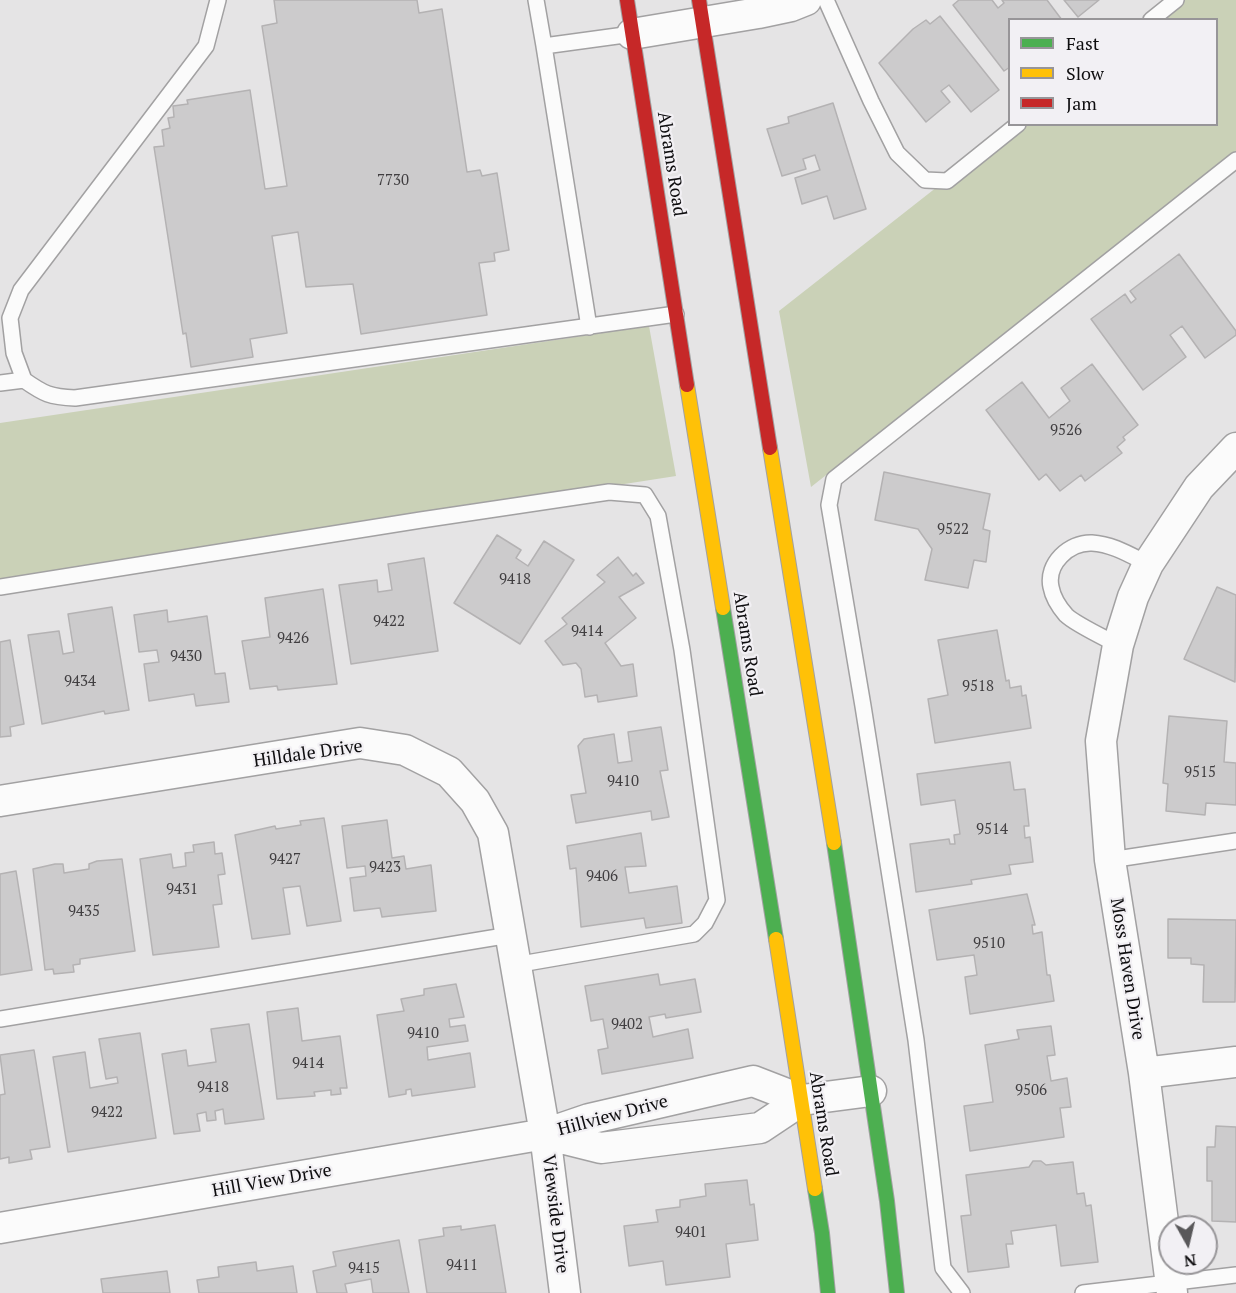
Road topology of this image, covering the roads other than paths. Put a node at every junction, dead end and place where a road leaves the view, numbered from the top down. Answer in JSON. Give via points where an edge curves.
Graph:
{"nodes":[{"id":1,"x":218,"y":0,"type":"edge"},
{"id":2,"x":536,"y":0,"type":"edge"},
{"id":3,"x":627,"y":0,"type":"edge"},
{"id":4,"x":806,"y":0,"type":"edge"},
{"id":5,"x":826,"y":0,"type":"edge"},
{"id":6,"x":1176,"y":0,"type":"edge"},
{"id":7,"x":701,"y":11,"type":"edge"},
{"id":8,"x":1154,"y":18,"type":"edge"},
{"id":9,"x":632,"y":34,"type":"junction"},
{"id":10,"x":544,"y":46,"type":"junction"},
{"id":11,"x":1016,"y":126,"type":"edge"},
{"id":12,"x":1236,"y":160,"type":"edge"},
{"id":13,"x":676,"y":314,"type":"junction"},
{"id":14,"x":589,"y":327,"type":"junction"},
{"id":15,"x":24,"y":380,"type":"junction"},
{"id":16,"x":0,"y":383,"type":"edge"},
{"id":17,"x":1236,"y":448,"type":"edge"},
{"id":18,"x":1148,"y":564,"type":"junction"},
{"id":19,"x":0,"y":587,"type":"edge"},
{"id":20,"x":1118,"y":645,"type":"junction"},
{"id":21,"x":0,"y":801,"type":"edge"},
{"id":22,"x":1236,"y":841,"type":"edge"},
{"id":23,"x":1110,"y":860,"type":"junction"},
{"id":24,"x":510,"y":935,"type":"junction"},
{"id":25,"x":515,"y":965,"type":"junction"},
{"id":26,"x":0,"y":1019,"type":"edge"},
{"id":27,"x":1236,"y":1062,"type":"edge"},
{"id":28,"x":1144,"y":1073,"type":"junction"},
{"id":29,"x":871,"y":1090,"type":"junction"},
{"id":30,"x":801,"y":1100,"type":"junction"},
{"id":31,"x":545,"y":1134,"type":"junction"},
{"id":32,"x":0,"y":1228,"type":"edge"},
{"id":33,"x":1236,"y":1275,"type":"edge"},
{"id":34,"x":1172,"y":1288,"type":"edge"},
{"id":35,"x":566,"y":1293,"type":"edge"},
{"id":36,"x":828,"y":1293,"type":"edge"},
{"id":37,"x":897,"y":1293,"type":"edge"},
{"id":38,"x":962,"y":1293,"type":"edge"},
{"id":39,"x":1083,"y":1293,"type":"edge"}],
"edges":[{"from":1,"to":15,"type":"lane","via":[[206,46],[21,290],[10,318],[14,353]]},
{"from":2,"to":10,"type":"lane"},
{"from":3,"to":9,"type":"main road","name":"Abrams Road"},
{"from":4,"to":7,"type":"street","via":[[758,14]]},
{"from":5,"to":11,"type":"lane","via":[[897,153],[925,180],[947,181]]},
{"from":6,"to":8,"type":"lane"},
{"from":7,"to":9,"type":"street"},
{"from":7,"to":29,"type":"main road"},
{"from":9,"to":10,"type":"lane"},
{"from":9,"to":13,"type":"main road","name":"Abrams Road"},
{"from":10,"to":14,"type":"lane"},
{"from":12,"to":38,"type":"lane","via":[[834,479],[829,505],[916,1040],[943,1268]]},
{"from":13,"to":14,"type":"lane"},
{"from":13,"to":30,"type":"main road","name":"Abrams Road"},
{"from":14,"to":15,"type":"lane","via":[[75,398],[48,395]]},
{"from":15,"to":16,"type":"lane"},
{"from":17,"to":18,"type":"street","name":"Moss Haven Drive","via":[[1199,486]]},
{"from":18,"to":20,"type":"street","name":"Moss Haven Drive"},
{"from":18,"to":20,"type":"lane","via":[[1110,546],[1090,543],[1069,548],[1054,564],[1050,585],[1055,602],[1068,617]]},
{"from":19,"to":25,"type":"lane","via":[[609,492],[645,495],[658,516],[680,638],[717,900],[694,934]]},
{"from":20,"to":23,"type":"street","name":"Moss Haven Drive","via":[[1101,741]]},
{"from":21,"to":24,"type":"street","name":"Hilldale Drive","via":[[360,743],[405,750],[449,772],[475,801],[493,833]]},
{"from":22,"to":23,"type":"lane"},
{"from":23,"to":28,"type":"street","name":"Moss Haven Drive"},
{"from":24,"to":25,"type":"street","name":"Hilldale Drive"},
{"from":24,"to":26,"type":"lane"},
{"from":25,"to":31,"type":"street","name":"Hilldale Drive"},
{"from":27,"to":28,"type":"street"},
{"from":28,"to":34,"type":"street","name":"Moss Haven Drive"},
{"from":29,"to":30,"type":"street","name":"Hillview Drive"},
{"from":29,"to":37,"type":"main road"},
{"from":30,"to":31,"type":"street","name":"Hillview Drive","via":[[753,1081],[589,1119]]},
{"from":30,"to":31,"type":"street","name":"Hillview Drive","via":[[760,1128],[601,1148]]},
{"from":30,"to":36,"type":"main road","name":"Abrams Road"},
{"from":31,"to":32,"type":"street","name":"Hill View Drive"},
{"from":31,"to":35,"type":"street","name":"Viewside Drive"},
{"from":33,"to":34,"type":"lane"},
{"from":34,"to":39,"type":"lane"}]}
